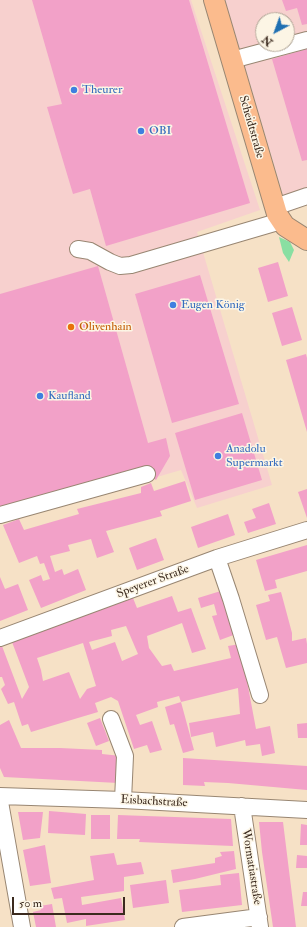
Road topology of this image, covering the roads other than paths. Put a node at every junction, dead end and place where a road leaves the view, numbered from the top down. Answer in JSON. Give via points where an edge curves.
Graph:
{"nodes":[{"id":1,"x":214,"y":0,"type":"edge"},
{"id":2,"x":307,"y":40,"type":"edge"},
{"id":3,"x":232,"y":60,"type":"junction"},
{"id":4,"x":307,"y":196,"type":"edge"},
{"id":5,"x":278,"y":214,"type":"junction"},
{"id":6,"x":307,"y":240,"type":"edge"},
{"id":7,"x":78,"y":249,"type":"dead end"},
{"id":8,"x":147,"y":474,"type":"dead end"},
{"id":9,"x":0,"y":515,"type":"edge"},
{"id":10,"x":307,"y":530,"type":"edge"},
{"id":11,"x":217,"y":558,"type":"junction"},
{"id":12,"x":0,"y":638,"type":"edge"},
{"id":13,"x":260,"y":695,"type":"dead end"},
{"id":14,"x":110,"y":719,"type":"dead end"},
{"id":15,"x":0,"y":796,"type":"edge"},
{"id":16,"x":124,"y":800,"type":"junction"},
{"id":17,"x":0,"y":802,"type":"edge"},
{"id":18,"x":242,"y":806,"type":"junction"},
{"id":19,"x":307,"y":810,"type":"edge"},
{"id":20,"x":260,"y":922,"type":"edge"},
{"id":21,"x":22,"y":927,"type":"edge"},
{"id":22,"x":182,"y":927,"type":"edge"}],
"edges":[{"from":1,"to":3,"type":"main road","name":"Scheidtstraße"},
{"from":2,"to":3,"type":"street"},
{"from":3,"to":5,"type":"main road","name":"Scheidtstraße"},
{"from":4,"to":5,"type":"street"},
{"from":5,"to":6,"type":"main road","via":[[285,226]]},
{"from":5,"to":7,"type":"street","via":[[131,265],[120,266],[90,251]]},
{"from":8,"to":9,"type":"street"},
{"from":10,"to":11,"type":"street","name":"Speyerer Straße"},
{"from":11,"to":12,"type":"street","name":"Speyerer Straße"},
{"from":11,"to":13,"type":"street"},
{"from":14,"to":16,"type":"street","via":[[125,756]]},
{"from":15,"to":16,"type":"street","name":"Eisbachstraße"},
{"from":16,"to":18,"type":"street","name":"Eisbachstraße"},
{"from":17,"to":21,"type":"street"},
{"from":18,"to":19,"type":"street","name":"Eisbachstraße"},
{"from":18,"to":20,"type":"street","name":"Wormatiastraße"},
{"from":20,"to":22,"type":"street"}]}
